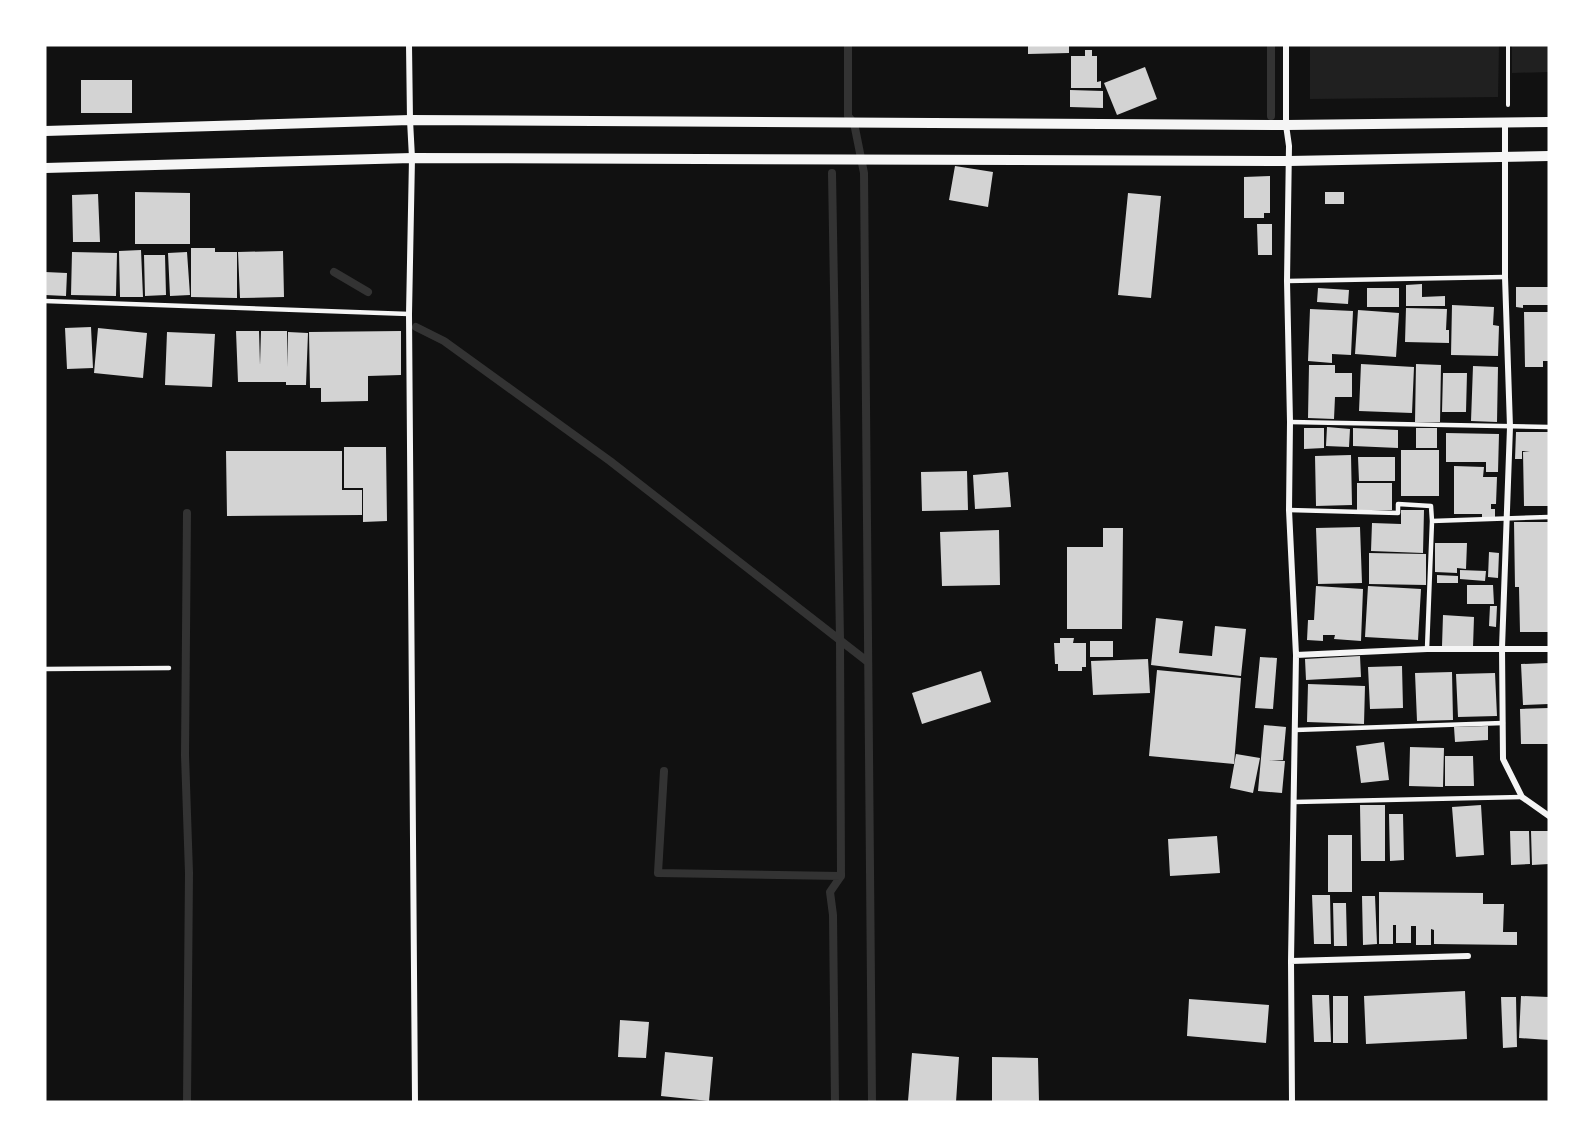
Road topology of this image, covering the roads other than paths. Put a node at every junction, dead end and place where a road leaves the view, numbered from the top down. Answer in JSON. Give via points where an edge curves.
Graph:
{"nodes":[{"id":1,"x":409,"y":45,"type":"edge"},
{"id":2,"x":1287,"y":45,"type":"edge"},
{"id":3,"x":410,"y":120,"type":"junction"},
{"id":4,"x":1549,"y":122,"type":"edge"},
{"id":5,"x":1508,"y":123,"type":"junction"},
{"id":6,"x":1286,"y":125,"type":"junction"},
{"id":7,"x":45,"y":131,"type":"edge"},
{"id":8,"x":1549,"y":156,"type":"edge"},
{"id":9,"x":1504,"y":157,"type":"junction"},
{"id":10,"x":412,"y":158,"type":"junction"},
{"id":11,"x":1288,"y":161,"type":"junction"},
{"id":12,"x":45,"y":168,"type":"edge"},
{"id":13,"x":1505,"y":278,"type":"junction"},
{"id":14,"x":1287,"y":282,"type":"junction"},
{"id":15,"x":45,"y":301,"type":"edge"},
{"id":16,"x":409,"y":314,"type":"junction"},
{"id":17,"x":1290,"y":422,"type":"junction"},
{"id":18,"x":1510,"y":427,"type":"junction"},
{"id":19,"x":1549,"y":427,"type":"edge"},
{"id":20,"x":1288,"y":510,"type":"junction"},
{"id":21,"x":1549,"y":517,"type":"edge"},
{"id":22,"x":1506,"y":519,"type":"junction"},
{"id":23,"x":1432,"y":521,"type":"junction"},
{"id":24,"x":1502,"y":648,"type":"junction"},
{"id":25,"x":1427,"y":649,"type":"junction"},
{"id":26,"x":1549,"y":649,"type":"edge"},
{"id":27,"x":1296,"y":655,"type":"junction"},
{"id":28,"x":169,"y":668,"type":"dead end"},
{"id":29,"x":45,"y":669,"type":"edge"},
{"id":30,"x":1503,"y":723,"type":"junction"},
{"id":31,"x":1295,"y":730,"type":"junction"},
{"id":32,"x":1522,"y":797,"type":"junction"},
{"id":33,"x":1294,"y":802,"type":"junction"},
{"id":34,"x":1549,"y":816,"type":"edge"},
{"id":35,"x":1468,"y":956,"type":"dead end"},
{"id":36,"x":1291,"y":961,"type":"junction"},
{"id":37,"x":415,"y":1102,"type":"edge"},
{"id":38,"x":1292,"y":1102,"type":"edge"}],
"edges":[{"from":1,"to":3,"type":"street"},
{"from":2,"to":6,"type":"street"},
{"from":3,"to":6,"type":"street"},
{"from":3,"to":7,"type":"street"},
{"from":3,"to":10,"type":"street"},
{"from":4,"to":5,"type":"street"},
{"from":5,"to":6,"type":"street"},
{"from":5,"to":9,"type":"street"},
{"from":6,"to":11,"type":"street"},
{"from":8,"to":9,"type":"street"},
{"from":9,"to":11,"type":"street"},
{"from":9,"to":13,"type":"street"},
{"from":10,"to":11,"type":"street"},
{"from":10,"to":12,"type":"street"},
{"from":10,"to":16,"type":"street"},
{"from":11,"to":14,"type":"street"},
{"from":13,"to":14,"type":"lane"},
{"from":13,"to":18,"type":"street"},
{"from":14,"to":17,"type":"street"},
{"from":15,"to":16,"type":"lane"},
{"from":16,"to":37,"type":"street"},
{"from":17,"to":18,"type":"lane"},
{"from":17,"to":20,"type":"street"},
{"from":18,"to":19,"type":"lane"},
{"from":18,"to":22,"type":"street"},
{"from":20,"to":23,"type":"lane","via":[[1398,513],[1398,504],[1431,506]]},
{"from":20,"to":27,"type":"street"},
{"from":21,"to":22,"type":"lane"},
{"from":22,"to":23,"type":"lane"},
{"from":22,"to":24,"type":"street"},
{"from":23,"to":25,"type":"lane"},
{"from":24,"to":25,"type":"street"},
{"from":24,"to":26,"type":"street"},
{"from":24,"to":30,"type":"street"},
{"from":25,"to":27,"type":"street"},
{"from":27,"to":31,"type":"street"},
{"from":28,"to":29,"type":"lane"},
{"from":30,"to":31,"type":"lane"},
{"from":30,"to":32,"type":"street","via":[[1503,759]]},
{"from":31,"to":33,"type":"street"},
{"from":32,"to":33,"type":"lane"},
{"from":32,"to":34,"type":"street"},
{"from":33,"to":36,"type":"street"},
{"from":35,"to":36,"type":"street"},
{"from":36,"to":38,"type":"street"}]}
